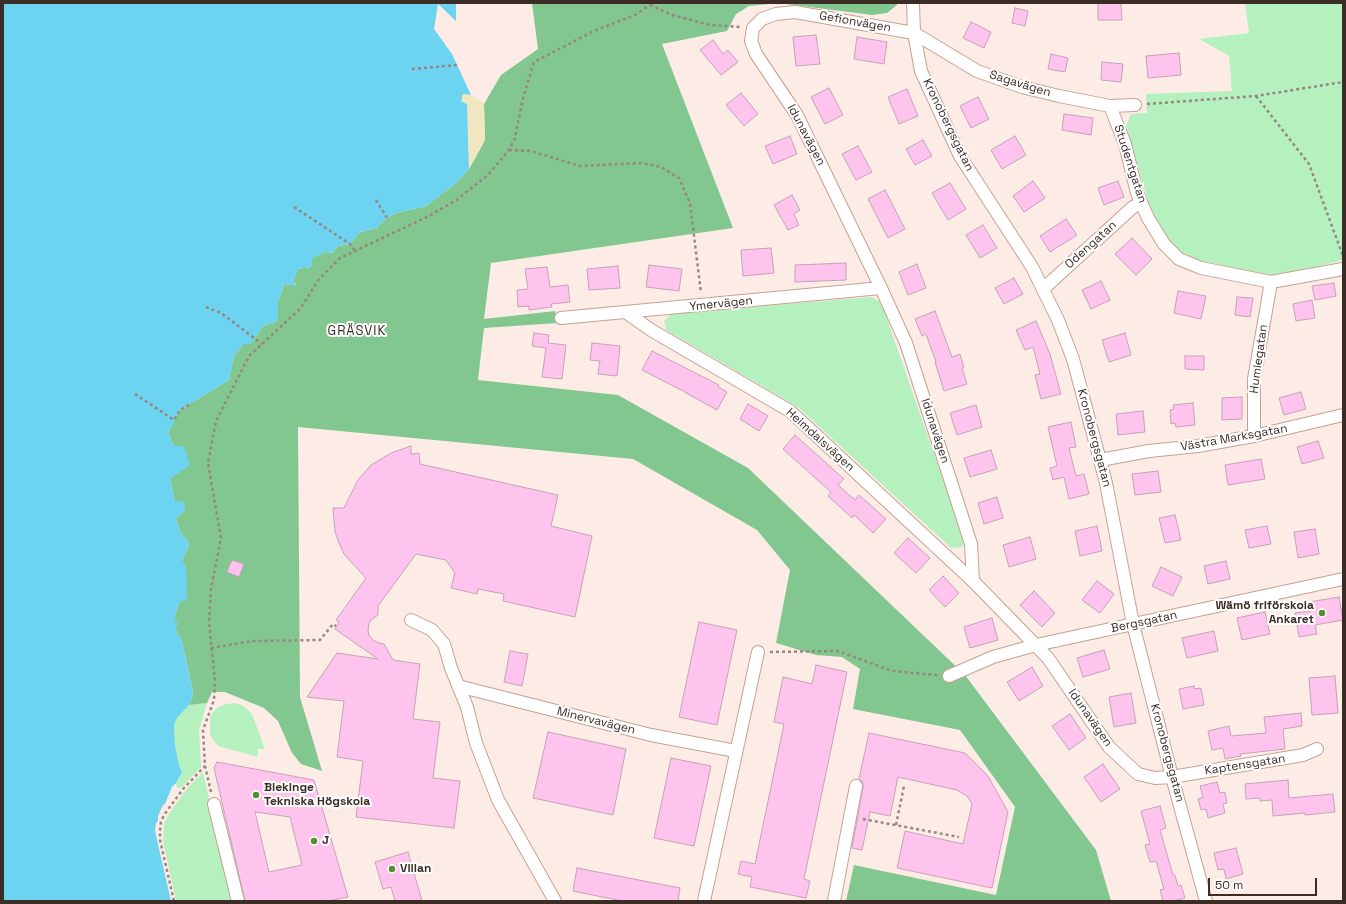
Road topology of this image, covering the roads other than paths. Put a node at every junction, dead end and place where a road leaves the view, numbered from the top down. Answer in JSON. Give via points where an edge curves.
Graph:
{"nodes":[{"id":1,"x":913,"y":3,"type":"edge"},
{"id":2,"x":753,"y":28,"type":"joint"},
{"id":3,"x":914,"y":33,"type":"junction"},
{"id":4,"x":1135,"y":105,"type":"road end"},
{"id":5,"x":1110,"y":106,"type":"junction"},
{"id":6,"x":1142,"y":203,"type":"junction"},
{"id":7,"x":1343,"y":269,"type":"edge"},
{"id":8,"x":1271,"y":282,"type":"junction"},
{"id":9,"x":882,"y":288,"type":"junction"},
{"id":10,"x":1043,"y":289,"type":"junction"},
{"id":11,"x":627,"y":312,"type":"junction"},
{"id":12,"x":561,"y":318,"type":"dead end"},
{"id":13,"x":1343,"y":415,"type":"edge"},
{"id":14,"x":1254,"y":436,"type":"junction"},
{"id":15,"x":1100,"y":460,"type":"junction"},
{"id":16,"x":1343,"y":579,"type":"edge"},
{"id":17,"x":973,"y":581,"type":"junction"},
{"id":18,"x":411,"y":620,"type":"dead end"},
{"id":19,"x":1133,"y":624,"type":"junction"},
{"id":20,"x":1036,"y":645,"type":"junction"},
{"id":21,"x":758,"y":652,"type":"road end"},
{"id":22,"x":949,"y":676,"type":"road end"},
{"id":23,"x":458,"y":686,"type":"junction"},
{"id":24,"x":1317,"y":749,"type":"dead end"},
{"id":25,"x":736,"y":751,"type":"junction"},
{"id":26,"x":1172,"y":777,"type":"junction"},
{"id":27,"x":856,"y":786,"type":"dead end"},
{"id":28,"x":214,"y":804,"type":"road end"},
{"id":29,"x":238,"y":901,"type":"edge"},
{"id":30,"x":555,"y":901,"type":"edge"},
{"id":31,"x":704,"y":901,"type":"edge"},
{"id":32,"x":834,"y":901,"type":"edge"},
{"id":33,"x":1206,"y":901,"type":"edge"}],
"edges":[{"from":1,"to":3,"type":"street","name":"Kronobergsgatan"},
{"from":2,"to":3,"type":"street","name":"Gefionvägen","via":[[762,19],[795,12]]},
{"from":2,"to":9,"type":"street","name":"Idunavägen","via":[[751,41],[756,54],[797,115]]},
{"from":3,"to":5,"type":"street","name":"Sagavägen","via":[[977,71],[1022,87]]},
{"from":3,"to":10,"type":"street","name":"Kronobergsgatan","via":[[921,71],[960,156],[1032,267]]},
{"from":4,"to":5,"type":"street","name":"Sagavägen"},
{"from":5,"to":6,"type":"street","name":"Studentgatan","via":[[1126,144],[1137,193]]},
{"from":6,"to":8,"type":"street","name":"Studentgatan","via":[[1164,244],[1179,259],[1201,268]]},
{"from":6,"to":10,"type":"street","name":"Odengatan","via":[[1133,207]]},
{"from":7,"to":8,"type":"street","name":"Studentgatan"},
{"from":8,"to":14,"type":"street","name":"Humlegatan","via":[[1254,379]]},
{"from":9,"to":11,"type":"street","name":"Ymervägen"},
{"from":9,"to":17,"type":"street","name":"Idunavägen","via":[[906,342],[971,544]]},
{"from":10,"to":15,"type":"street","name":"Kronobergsgatan","via":[[1073,359]]},
{"from":11,"to":12,"type":"street","name":"Ymervägen"},
{"from":11,"to":17,"type":"street","name":"Heimdalsvägen","via":[[651,330],[790,411]]},
{"from":13,"to":14,"type":"street","name":"Västra Marksgatan"},
{"from":14,"to":15,"type":"street","name":"Västra Marksgatan","via":[[1198,446],[1149,450]]},
{"from":15,"to":19,"type":"street","name":"Kronobergsgatan"},
{"from":16,"to":19,"type":"street","name":"Bergsgatan"},
{"from":17,"to":20,"type":"street","name":"Idunavägen"},
{"from":18,"to":23,"type":"street","via":[[432,630],[444,644]]},
{"from":19,"to":20,"type":"street","name":"Bergsgatan"},
{"from":19,"to":26,"type":"street","name":"Kronobergsgatan"},
{"from":20,"to":22,"type":"street","name":"Bergsgatan","via":[[993,657]]},
{"from":20,"to":26,"type":"street","name":"Idunavägen","via":[[1048,658],[1109,747],[1138,774],[1155,778]]},
{"from":21,"to":25,"type":"street"},
{"from":23,"to":25,"type":"street","name":"Minervavägen","via":[[651,735]]},
{"from":23,"to":30,"type":"street","via":[[498,800]]},
{"from":24,"to":26,"type":"street","name":"Kaptensgatan","via":[[1303,755]]},
{"from":25,"to":31,"type":"street"},
{"from":26,"to":33,"type":"street","name":"Kronobergsgatan"},
{"from":27,"to":32,"type":"street"},
{"from":28,"to":29,"type":"street"}]}
